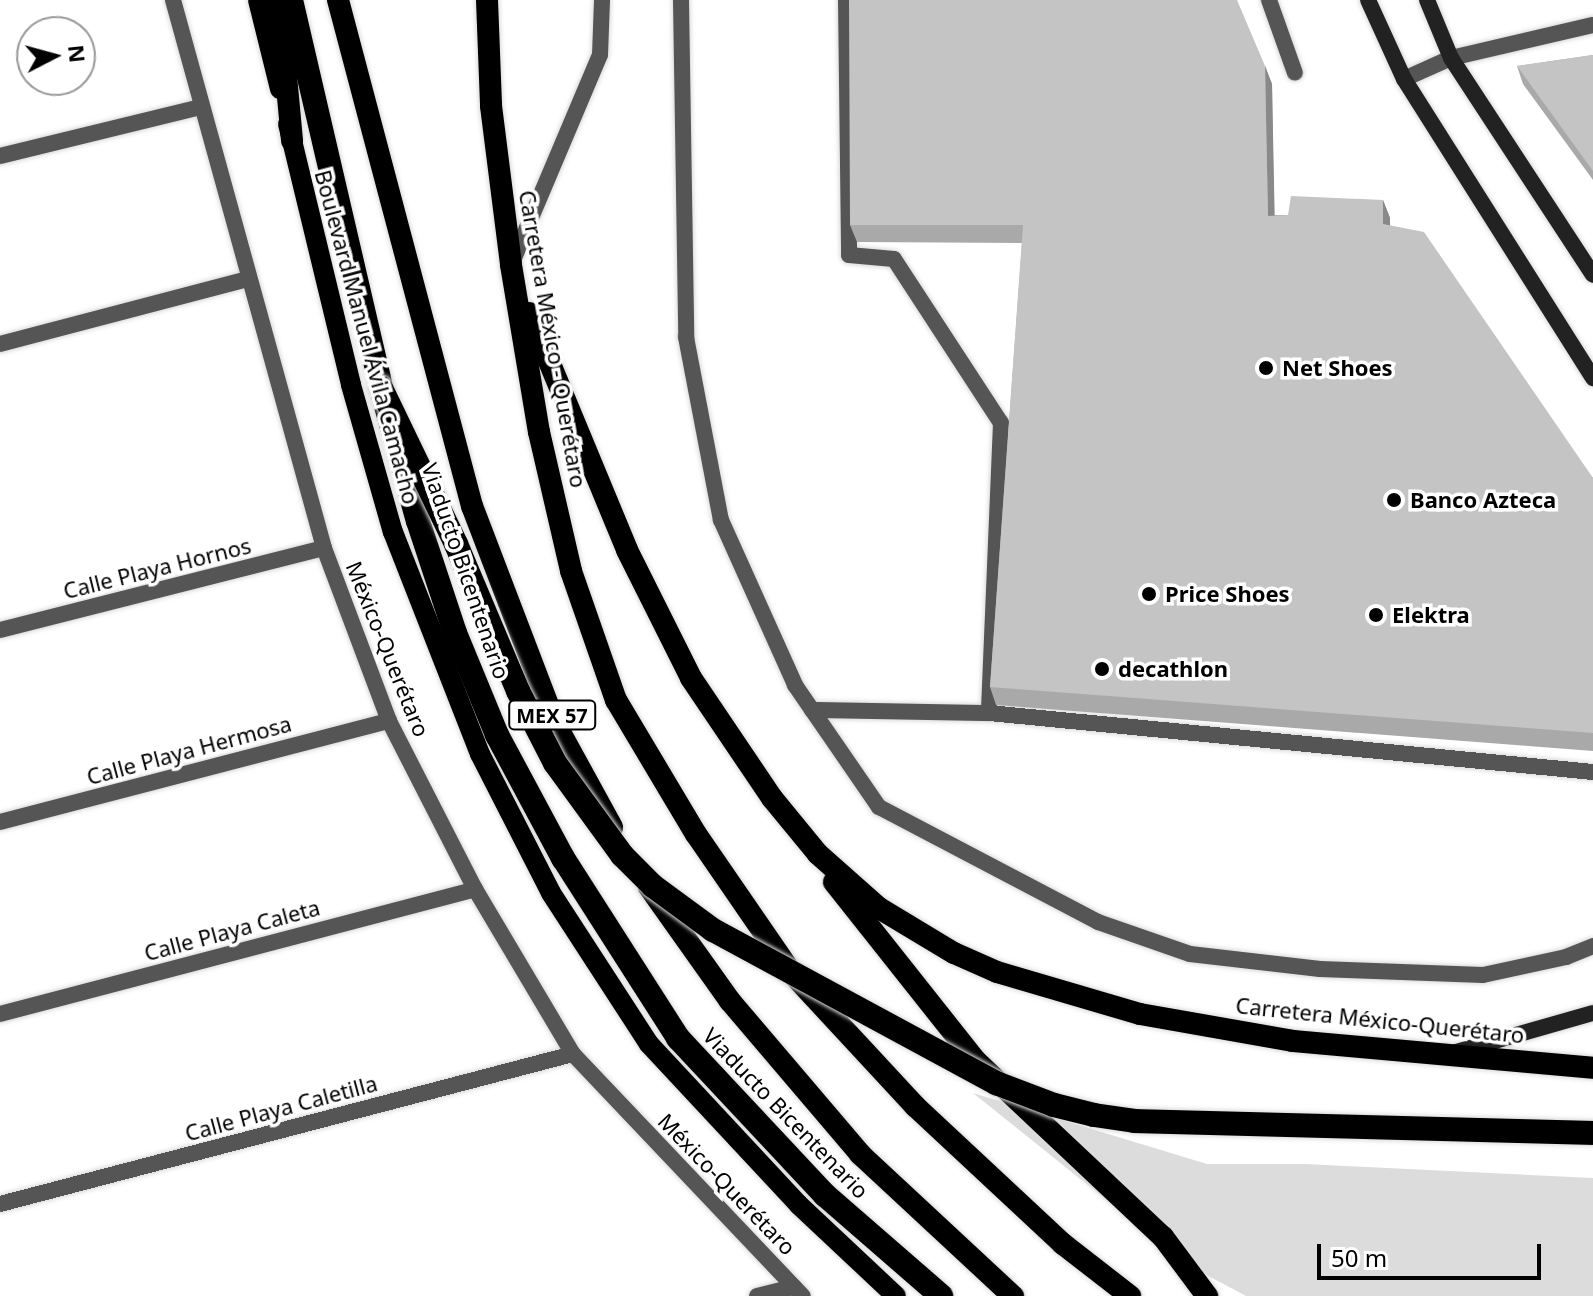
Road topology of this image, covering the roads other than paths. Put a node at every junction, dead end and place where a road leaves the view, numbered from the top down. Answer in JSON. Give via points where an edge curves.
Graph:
{"nodes":[{"id":1,"x":173,"y":0,"type":"edge"},
{"id":2,"x":258,"y":0,"type":"edge"},
{"id":3,"x":279,"y":0,"type":"edge"},
{"id":4,"x":291,"y":0,"type":"edge"},
{"id":5,"x":338,"y":0,"type":"edge"},
{"id":6,"x":487,"y":0,"type":"edge"},
{"id":7,"x":602,"y":0,"type":"edge"},
{"id":8,"x":681,"y":0,"type":"edge"},
{"id":9,"x":846,"y":0,"type":"edge"},
{"id":10,"x":1269,"y":0,"type":"edge"},
{"id":11,"x":1368,"y":0,"type":"edge"},
{"id":12,"x":1427,"y":0,"type":"edge"},
{"id":13,"x":1593,"y":25,"type":"edge"},
{"id":14,"x":1451,"y":58,"type":"junction"},
{"id":15,"x":1295,"y":73,"type":"dead end"},
{"id":16,"x":1404,"y":79,"type":"junction"},
{"id":17,"x":201,"y":107,"type":"junction"},
{"id":18,"x":292,"y":140,"type":"junction"},
{"id":19,"x":0,"y":156,"type":"edge"},
{"id":20,"x":511,"y":265,"type":"junction"},
{"id":21,"x":1593,"y":275,"type":"edge"},
{"id":22,"x":248,"y":279,"type":"junction"},
{"id":23,"x":0,"y":344,"type":"edge"},
{"id":24,"x":1593,"y":378,"type":"edge"},
{"id":25,"x":381,"y":388,"type":"junction"},
{"id":26,"x":324,"y":548,"type":"junction"},
{"id":27,"x":0,"y":630,"type":"edge"},
{"id":28,"x":812,"y":710,"type":"junction"},
{"id":29,"x":989,"y":713,"type":"junction"},
{"id":30,"x":389,"y":721,"type":"junction"},
{"id":31,"x":1593,"y":772,"type":"edge"},
{"id":32,"x":772,"y":798,"type":"junction"},
{"id":33,"x":0,"y":822,"type":"edge"},
{"id":34,"x":475,"y":889,"type":"junction"},
{"id":35,"x":1593,"y":946,"type":"edge"},
{"id":36,"x":1593,"y":1013,"type":"edge"},
{"id":37,"x":0,"y":1014,"type":"edge"},
{"id":38,"x":573,"y":1054,"type":"junction"},
{"id":39,"x":1441,"y":1056,"type":"junction"},
{"id":40,"x":1593,"y":1068,"type":"edge"},
{"id":41,"x":1593,"y":1133,"type":"edge"},
{"id":42,"x":0,"y":1204,"type":"edge"},
{"id":43,"x":799,"y":1292,"type":"edge"},
{"id":44,"x":757,"y":1296,"type":"edge"},
{"id":45,"x":896,"y":1296,"type":"edge"},
{"id":46,"x":941,"y":1296,"type":"edge"},
{"id":47,"x":1013,"y":1296,"type":"edge"},
{"id":48,"x":1130,"y":1296,"type":"edge"},
{"id":49,"x":1207,"y":1296,"type":"edge"}],
"edges":[{"from":1,"to":17,"type":"street","name":"México-Querétaro"},
{"from":2,"to":18,"type":"main road","name":"Boulevard Manuel Ávila Camacho"},
{"from":3,"to":18,"type":"highway"},
{"from":4,"to":25,"type":"highway","name":"Viaducto Bicentenario"},
{"from":5,"to":47,"type":"highway","number":"MEX 57","via":[[472,506],[555,723],[630,861],[730,1001],[860,1154]]},
{"from":6,"to":20,"type":"highway","name":"Carretera México - Querétaro","number":"MEX 57","via":[[491,106]]},
{"from":7,"to":20,"type":"street","via":[[600,55]]},
{"from":8,"to":28,"type":"street","via":[[686,337],[721,520],[795,685]]},
{"from":9,"to":29,"type":"street","via":[[849,255],[894,259],[1001,423]]},
{"from":10,"to":15,"type":"street"},
{"from":11,"to":16,"type":"main road"},
{"from":12,"to":14,"type":"main road"},
{"from":13,"to":14,"type":"street"},
{"from":14,"to":16,"type":"street"},
{"from":14,"to":21,"type":"main road"},
{"from":16,"to":24,"type":"main road"},
{"from":17,"to":19,"type":"street"},
{"from":17,"to":22,"type":"street","name":"México-Querétaro"},
{"from":18,"to":45,"type":"main road","name":"Boulevard Manuel Ávila Camacho","via":[[393,532],[480,754],[551,893],[649,1044],[799,1205]]},
{"from":20,"to":32,"type":"highway","name":"Carretera México-Querétaro","via":[[586,456],[657,616],[699,691]]},
{"from":20,"to":48,"type":"highway","name":"Carretera México - Querétaro","number":"MEX 57","via":[[539,432],[571,571],[616,700],[696,834],[790,971],[915,1106],[1063,1244]]},
{"from":22,"to":23,"type":"street"},
{"from":22,"to":26,"type":"street","name":"México-Querétaro"},
{"from":25,"to":41,"type":"highway","bridge":true,"via":[[555,763],[622,855],[653,886],[713,930],[996,1083],[1094,1115],[1135,1121]]},
{"from":25,"to":46,"type":"highway","name":"Viaducto Bicentenario","bridge":true,"via":[[455,633],[497,735],[612,938],[678,1038],[741,1107],[825,1195]]},
{"from":26,"to":27,"type":"street","name":"Calle Playa Hornos"},
{"from":26,"to":30,"type":"street","name":"México-Querétaro"},
{"from":28,"to":29,"type":"street"},
{"from":28,"to":35,"type":"street","via":[[879,807],[1098,922],[1190,954],[1320,969],[1483,975]]},
{"from":29,"to":31,"type":"street"},
{"from":30,"to":33,"type":"street","name":"Calle Playa Hermosa"},
{"from":30,"to":34,"type":"street","name":"México-Querétaro"},
{"from":32,"to":39,"type":"highway","name":"Carretera México-Querétaro","via":[[818,854],[879,908],[997,972],[1140,1014],[1293,1041]]},
{"from":32,"to":49,"type":"highway","via":[[975,1060],[1163,1237]]},
{"from":34,"to":37,"type":"street","name":"Calle Playa Caleta"},
{"from":34,"to":38,"type":"street","name":"México-Querétaro"},
{"from":36,"to":39,"type":"main road"},
{"from":38,"to":42,"type":"street","name":"Calle Playa Caletilla"},
{"from":38,"to":43,"type":"street","name":"México-Querétaro"},
{"from":39,"to":40,"type":"highway","name":"Carretera México-Querétaro"},
{"from":43,"to":44,"type":"street"}]}
